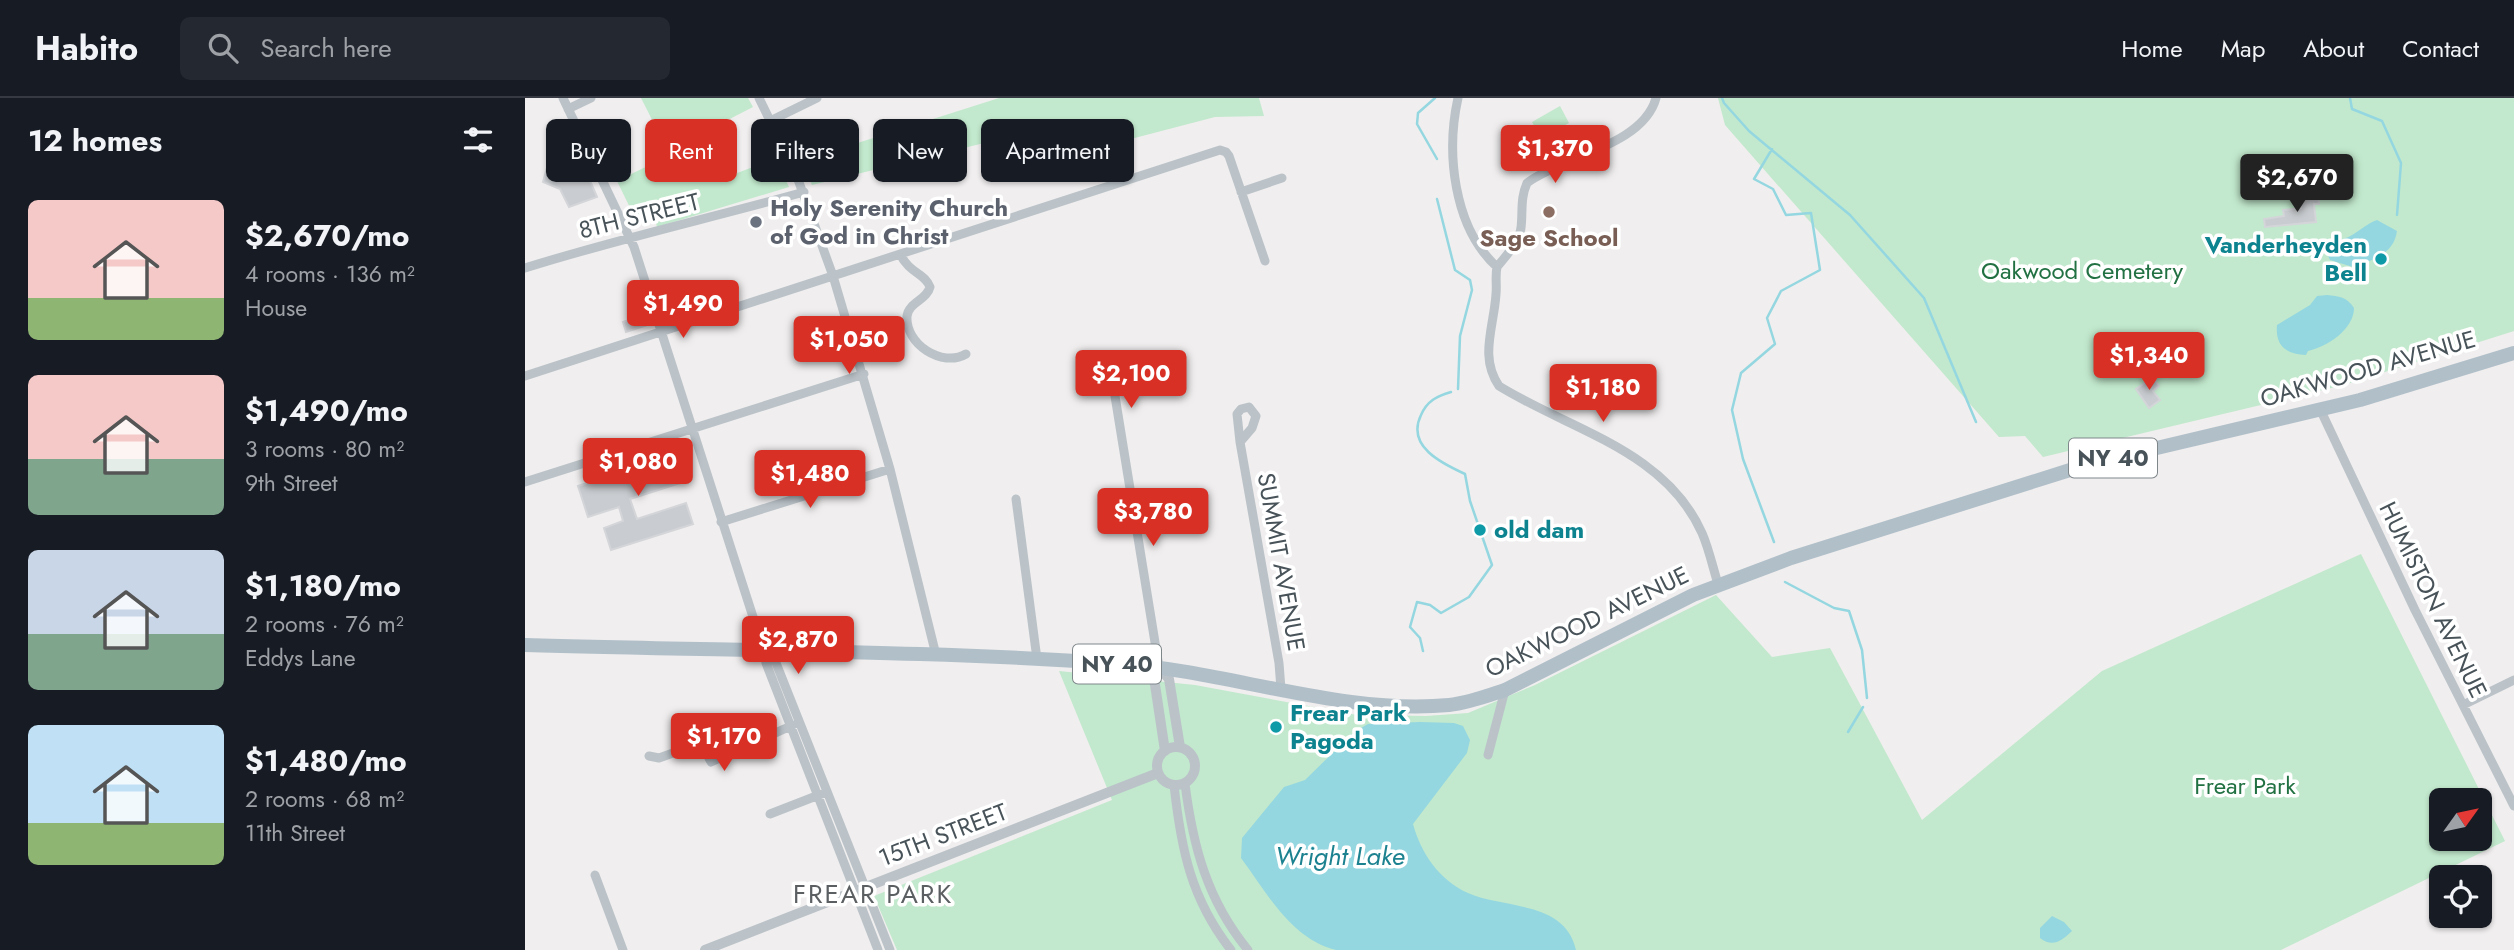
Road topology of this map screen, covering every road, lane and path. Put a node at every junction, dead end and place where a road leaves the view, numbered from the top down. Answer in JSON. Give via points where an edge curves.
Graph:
{"nodes":[{"id":1,"x":563,"y":98,"type":"edge"},
{"id":2,"x":591,"y":98,"type":"edge"},
{"id":3,"x":759,"y":98,"type":"edge"},
{"id":4,"x":817,"y":98,"type":"edge"},
{"id":5,"x":1458,"y":98,"type":"edge"},
{"id":6,"x":1656,"y":98,"type":"edge"},
{"id":7,"x":568,"y":109,"type":"junction"},
{"id":8,"x":769,"y":119,"type":"edge"},
{"id":9,"x":774,"y":119,"type":"edge"},
{"id":10,"x":1282,"y":178,"type":"dead end"},
{"id":11,"x":799,"y":182,"type":"edge"},
{"id":12,"x":804,"y":192,"type":"junction"},
{"id":13,"x":1241,"y":192,"type":"junction"},
{"id":14,"x":630,"y":237,"type":"junction"},
{"id":15,"x":900,"y":254,"type":"junction"},
{"id":16,"x":1265,"y":261,"type":"dead end"},
{"id":17,"x":1497,"y":267,"type":"junction"},
{"id":18,"x":525,"y":268,"type":"edge"},
{"id":19,"x":833,"y":276,"type":"junction"},
{"id":20,"x":661,"y":331,"type":"junction"},
{"id":21,"x":2514,"y":353,"type":"edge"},
{"id":22,"x":966,"y":354,"type":"dead end"},
{"id":23,"x":864,"y":374,"type":"junction"},
{"id":24,"x":525,"y":376,"type":"edge"},
{"id":25,"x":1114,"y":390,"type":"dead end"},
{"id":26,"x":2320,"y":410,"type":"junction"},
{"id":27,"x":691,"y":427,"type":"junction"},
{"id":28,"x":1240,"y":442,"type":"dead end"},
{"id":29,"x":890,"y":469,"type":"junction"},
{"id":30,"x":525,"y":482,"type":"edge"},
{"id":31,"x":1016,"y":499,"type":"dead end"},
{"id":32,"x":721,"y":522,"type":"junction"},
{"id":33,"x":1718,"y":584,"type":"junction"},
{"id":34,"x":525,"y":645,"type":"edge"},
{"id":35,"x":764,"y":651,"type":"junction"},
{"id":36,"x":936,"y":655,"type":"junction"},
{"id":37,"x":1037,"y":659,"type":"junction"},
{"id":38,"x":1159,"y":667,"type":"junction"},
{"id":39,"x":2514,"y":680,"type":"edge"},
{"id":40,"x":1281,"y":689,"type":"junction"},
{"id":41,"x":1505,"y":690,"type":"junction"},
{"id":42,"x":2463,"y":705,"type":"junction"},
{"id":43,"x":795,"y":724,"type":"junction"},
{"id":44,"x":1180,"y":747,"type":"junction"},
{"id":45,"x":1164,"y":751,"type":"junction"},
{"id":46,"x":1488,"y":755,"type":"dead end"},
{"id":47,"x":649,"y":756,"type":"dead end"},
{"id":48,"x":1158,"y":773,"type":"junction"},
{"id":49,"x":1179,"y":785,"type":"junction"},
{"id":50,"x":823,"y":793,"type":"junction"},
{"id":51,"x":2514,"y":806,"type":"edge"},
{"id":52,"x":770,"y":814,"type":"dead end"},
{"id":53,"x":596,"y":875,"type":"dead end"},
{"id":54,"x":860,"y":890,"type":"junction"},
{"id":55,"x":624,"y":950,"type":"edge"},
{"id":56,"x":705,"y":950,"type":"edge"},
{"id":57,"x":878,"y":950,"type":"edge"},
{"id":58,"x":890,"y":950,"type":"edge"},
{"id":59,"x":1231,"y":950,"type":"edge"},
{"id":60,"x":1248,"y":950,"type":"edge"}],
"edges":[{"from":1,"to":7,"type":"street"},
{"from":2,"to":7,"type":"street"},
{"from":3,"to":8,"type":"street"},
{"from":4,"to":9,"type":"street"},
{"from":5,"to":17,"type":"street","via":[[1451,128],[1460,198],[1467,224]]},
{"from":6,"to":17,"type":"street","via":[[1644,118],[1607,146],[1527,183],[1520,204],[1521,229]]},
{"from":7,"to":14,"type":"street"},
{"from":10,"to":13,"type":"street"},
{"from":11,"to":12,"type":"street"},
{"from":12,"to":14,"type":"street","name":"8TH STREET"},
{"from":12,"to":19,"type":"street"},
{"from":13,"to":15,"type":"street","via":[[1226,152],[1220,150]]},
{"from":13,"to":16,"type":"street"},
{"from":14,"to":18,"type":"street","name":"8TH STREET"},
{"from":14,"to":20,"type":"street"},
{"from":15,"to":19,"type":"street"},
{"from":15,"to":22,"type":"street","via":[[907,267],[930,287],[909,310],[912,333],[936,357]]},
{"from":17,"to":33,"type":"street","via":[[1488,342],[1491,374],[1499,386],[1635,456],[1675,490],[1702,533]]},
{"from":19,"to":20,"type":"street"},
{"from":19,"to":23,"type":"street"},
{"from":20,"to":24,"type":"street"},
{"from":20,"to":27,"type":"street"},
{"from":21,"to":26,"type":"main road","name":"OAKWOOD AVENUE","number":"NY 40"},
{"from":23,"to":27,"type":"street"},
{"from":23,"to":29,"type":"street"},
{"from":25,"to":38,"type":"street"},
{"from":26,"to":33,"type":"main road","name":"OAKWOOD AVENUE","number":"NY 40","via":[[2089,464]]},
{"from":26,"to":42,"type":"street","name":"HUMISTON AVENUE"},
{"from":27,"to":30,"type":"street"},
{"from":27,"to":32,"type":"street"},
{"from":28,"to":40,"type":"street","name":"SUMMIT AVENUE"},
{"from":29,"to":32,"type":"street"},
{"from":29,"to":36,"type":"street"},
{"from":31,"to":37,"type":"street"},
{"from":32,"to":35,"type":"street"},
{"from":33,"to":41,"type":"main road","name":"OAKWOOD AVENUE","number":"NY 40"},
{"from":34,"to":35,"type":"main road","name":"OAKWOOD AVENUE","number":"NY 40"},
{"from":35,"to":36,"type":"main road","name":"OAKWOOD AVENUE","number":"NY 40"},
{"from":35,"to":43,"type":"street"},
{"from":36,"to":37,"type":"main road","name":"OAKWOOD AVENUE","number":"NY 40"},
{"from":37,"to":38,"type":"main road","name":"OAKWOOD AVENUE","number":"NY 40"},
{"from":38,"to":40,"type":"main road","name":"OAKWOOD AVENUE","number":"NY 40"},
{"from":38,"to":44,"type":"street","via":[[1169,679]]},
{"from":38,"to":45,"type":"street","via":[[1154,678]]},
{"from":39,"to":42,"type":"street"},
{"from":40,"to":41,"type":"main road","name":"OAKWOOD AVENUE","number":"NY 40","via":[[1363,703],[1425,706],[1475,701]]},
{"from":41,"to":46,"type":"street"},
{"from":42,"to":51,"type":"street","name":"HUMISTON AVENUE"},
{"from":43,"to":47,"type":"street","via":[[711,762],[701,743],[659,758]]},
{"from":43,"to":50,"type":"street"},
{"from":44,"to":45,"type":"street"},
{"from":44,"to":49,"type":"street","via":[[1191,753],[1196,764],[1193,775]]},
{"from":45,"to":48,"type":"street"},
{"from":48,"to":49,"type":"street","via":[[1164,781]]},
{"from":48,"to":54,"type":"street","name":"15TH STREET"},
{"from":49,"to":59,"type":"street","via":[[1193,885]]},
{"from":49,"to":60,"type":"street","via":[[1205,881],[1221,914]]},
{"from":50,"to":52,"type":"street"},
{"from":50,"to":54,"type":"street"},
{"from":53,"to":55,"type":"street"},
{"from":54,"to":56,"type":"street","name":"15TH STREET"},
{"from":54,"to":57,"type":"street"},
{"from":54,"to":58,"type":"street"}]}
